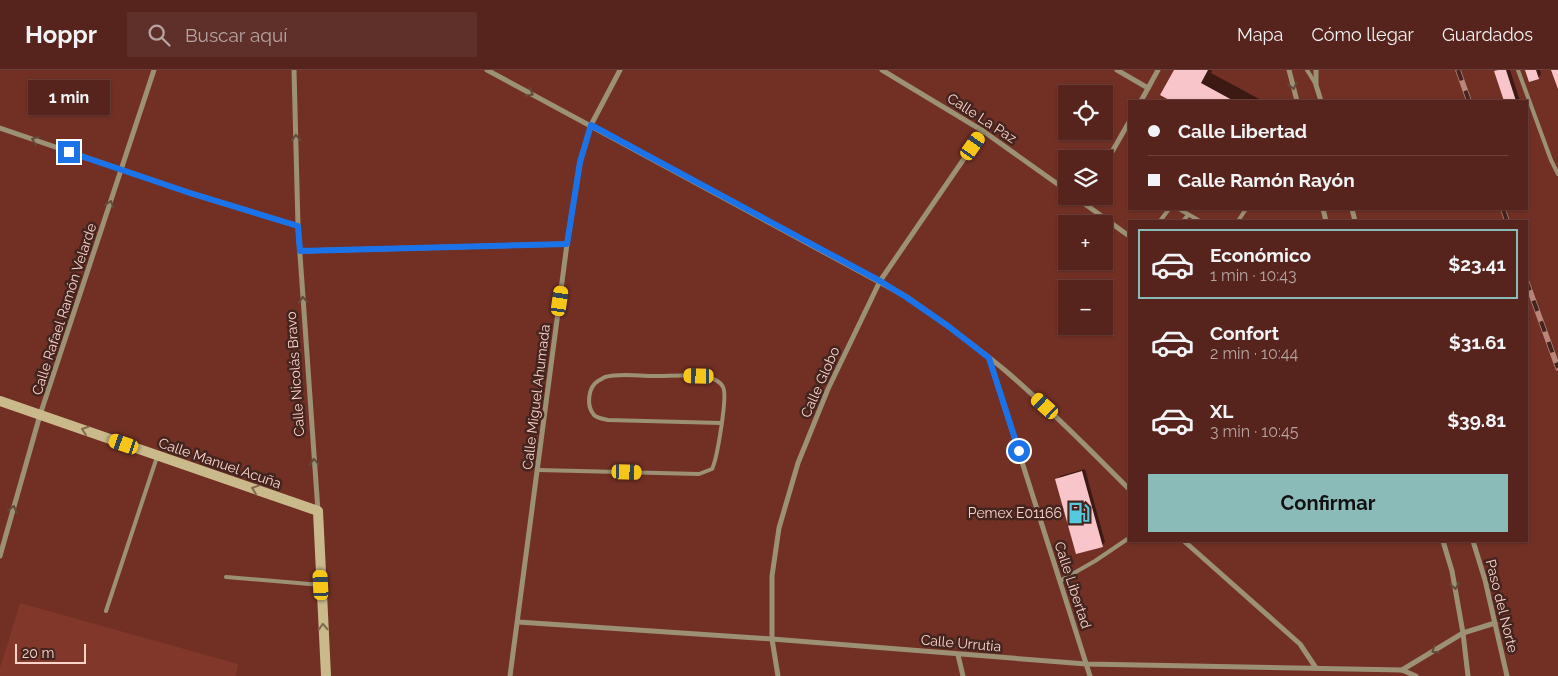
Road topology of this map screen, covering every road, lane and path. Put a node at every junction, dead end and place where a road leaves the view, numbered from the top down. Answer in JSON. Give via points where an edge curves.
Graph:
{"nodes":[{"id":1,"x":154,"y":70,"type":"edge"},
{"id":2,"x":294,"y":70,"type":"edge"},
{"id":3,"x":487,"y":70,"type":"edge"},
{"id":4,"x":620,"y":70,"type":"edge"},
{"id":5,"x":882,"y":70,"type":"edge"},
{"id":6,"x":1117,"y":70,"type":"edge"},
{"id":7,"x":1158,"y":70,"type":"edge"},
{"id":8,"x":1289,"y":70,"type":"edge"},
{"id":9,"x":1307,"y":70,"type":"edge"},
{"id":10,"x":1316,"y":70,"type":"edge"},
{"id":11,"x":1518,"y":70,"type":"edge"},
{"id":12,"x":1316,"y":85,"type":"junction"},
{"id":13,"x":1148,"y":88,"type":"junction"},
{"id":14,"x":1142,"y":100,"type":"edge"},
{"id":15,"x":1297,"y":100,"type":"edge"},
{"id":16,"x":1321,"y":100,"type":"edge"},
{"id":17,"x":1128,"y":124,"type":"edge"},
{"id":18,"x":591,"y":125,"type":"junction"},
{"id":19,"x":0,"y":128,"type":"edge"},
{"id":20,"x":984,"y":131,"type":"junction"},
{"id":21,"x":1113,"y":150,"type":"edge"},
{"id":22,"x":121,"y":170,"type":"junction"},
{"id":23,"x":1558,"y":174,"type":"edge"},
{"id":24,"x":1058,"y":184,"type":"edge"},
{"id":25,"x":1087,"y":205,"type":"edge"},
{"id":26,"x":1180,"y":210,"type":"edge"},
{"id":27,"x":1188,"y":215,"type":"junction"},
{"id":28,"x":1184,"y":220,"type":"edge"},
{"id":29,"x":1198,"y":220,"type":"edge"},
{"id":30,"x":298,"y":226,"type":"junction"},
{"id":31,"x":1128,"y":235,"type":"edge"},
{"id":32,"x":567,"y":244,"type":"junction"},
{"id":33,"x":300,"y":251,"type":"junction"},
{"id":34,"x":880,"y":281,"type":"junction"},
{"id":35,"x":989,"y":358,"type":"junction"},
{"id":36,"x":0,"y":401,"type":"edge"},
{"id":37,"x":40,"y":415,"type":"junction"},
{"id":38,"x":721,"y":423,"type":"junction"},
{"id":39,"x":158,"y":455,"type":"junction"},
{"id":40,"x":538,"y":470,"type":"junction"},
{"id":41,"x":1128,"y":488,"type":"edge"},
{"id":42,"x":318,"y":511,"type":"junction"},
{"id":43,"x":1128,"y":539,"type":"edge"},
{"id":44,"x":1185,"y":542,"type":"edge"},
{"id":45,"x":1443,"y":542,"type":"edge"},
{"id":46,"x":1473,"y":542,"type":"edge"},
{"id":47,"x":0,"y":556,"type":"edge"},
{"id":48,"x":226,"y":577,"type":"dead end"},
{"id":49,"x":1060,"y":581,"type":"junction"},
{"id":50,"x":321,"y":585,"type":"junction"},
{"id":51,"x":106,"y":611,"type":"dead end"},
{"id":52,"x":518,"y":622,"type":"junction"},
{"id":53,"x":1495,"y":623,"type":"junction"},
{"id":54,"x":1463,"y":633,"type":"junction"},
{"id":55,"x":772,"y":639,"type":"junction"},
{"id":56,"x":958,"y":655,"type":"junction"},
{"id":57,"x":1086,"y":664,"type":"junction"},
{"id":58,"x":1316,"y":668,"type":"junction"},
{"id":59,"x":1402,"y":670,"type":"junction"},
{"id":60,"x":326,"y":676,"type":"edge"},
{"id":61,"x":510,"y":676,"type":"edge"},
{"id":62,"x":778,"y":676,"type":"edge"},
{"id":63,"x":963,"y":676,"type":"edge"},
{"id":64,"x":1090,"y":676,"type":"edge"},
{"id":65,"x":1416,"y":676,"type":"edge"},
{"id":66,"x":1468,"y":676,"type":"edge"},
{"id":67,"x":1507,"y":676,"type":"edge"}],
"edges":[{"from":1,"to":22,"type":"street","name":"Calle Rafael Ramón Velarde"},
{"from":30,"to":2,"type":"street","name":"Calle Nicolás Bravo","one_way":true},
{"from":3,"to":18,"type":"street","one_way":true},
{"from":4,"to":18,"type":"street","name":"Calle Miguel Ahumada"},
{"from":5,"to":20,"type":"street","name":"Calle La Paz"},
{"from":6,"to":13,"type":"street"},
{"from":7,"to":13,"type":"street"},
{"from":8,"to":15,"type":"street","one_way":true},
{"from":9,"to":12,"type":"lane"},
{"from":10,"to":12,"type":"street"},
{"from":11,"to":23,"type":"lane"},
{"from":12,"to":16,"type":"street"},
{"from":13,"to":14,"type":"street"},
{"from":17,"to":21,"type":"street"},
{"from":18,"to":32,"type":"street","name":"Calle Miguel Ahumada","via":[[580,162]]},
{"from":18,"to":34,"type":"street"},
{"from":22,"to":19,"type":"street","one_way":true},
{"from":20,"to":24,"type":"street","name":"Calle La Paz"},
{"from":20,"to":34,"type":"street","name":"Calle Globo"},
{"from":22,"to":30,"type":"street"},
{"from":37,"to":22,"type":"street","name":"Calle Rafael Ramón Velarde","one_way":true},
{"from":25,"to":31,"type":"street"},
{"from":26,"to":27,"type":"lane"},
{"from":27,"to":28,"type":"lane"},
{"from":27,"to":29,"type":"lane"},
{"from":30,"to":33,"type":"street","name":"Calle Nicolás Bravo"},
{"from":32,"to":33,"type":"street"},
{"from":32,"to":40,"type":"street","name":"Calle Miguel Ahumada"},
{"from":42,"to":33,"type":"street","name":"Calle Nicolás Bravo","one_way":true},
{"from":34,"to":35,"type":"street"},
{"from":34,"to":55,"type":"street","name":"Calle Globo","via":[[828,389],[798,463],[779,528],[772,576]]},
{"from":35,"to":41,"type":"street","via":[[1070,429]]},
{"from":35,"to":49,"type":"street","name":"Calle Libertad"},
{"from":36,"to":37,"type":"main road","name":"Calle Manuel Acuña"},
{"from":39,"to":37,"type":"main road","name":"Calle Manuel Acuña","one_way":true},
{"from":47,"to":37,"type":"street","name":"Calle Rafael Ramón Velarde","one_way":true},
{"from":38,"to":38,"type":"lane","via":[[725,392],[723,385],[709,378],[605,377],[591,390],[589,402],[596,417]]},
{"from":38,"to":40,"type":"lane","via":[[712,469],[699,474]]},
{"from":42,"to":39,"type":"main road","name":"Calle Manuel Acuña","one_way":true},
{"from":39,"to":51,"type":"lane"},
{"from":40,"to":52,"type":"street","name":"Calle Miguel Ahumada"},
{"from":42,"to":50,"type":"main road","name":"Calle Nicolás Bravo"},
{"from":43,"to":49,"type":"lane"},
{"from":44,"to":58,"type":"street","via":[[1300,644]]},
{"from":45,"to":54,"type":"street","one_way":true},
{"from":46,"to":53,"type":"street","name":"Paso del Norte"},
{"from":48,"to":50,"type":"lane"},
{"from":49,"to":57,"type":"street","name":"Calle Libertad"},
{"from":60,"to":50,"type":"main road","name":"Calle Nicolás Bravo","one_way":true},
{"from":52,"to":55,"type":"street","name":"Calle Urrutia"},
{"from":52,"to":61,"type":"street","name":"Calle Miguel Ahumada"},
{"from":53,"to":54,"type":"street"},
{"from":53,"to":67,"type":"street","name":"Paso del Norte"},
{"from":54,"to":59,"type":"street","one_way":true},
{"from":54,"to":66,"type":"street"},
{"from":55,"to":56,"type":"street","name":"Calle Urrutia"},
{"from":55,"to":62,"type":"street","name":"Calle Globo"},
{"from":56,"to":57,"type":"street","name":"Calle Urrutia"},
{"from":56,"to":63,"type":"street"},
{"from":57,"to":58,"type":"street","name":"Calle Urrutia"},
{"from":57,"to":64,"type":"street","name":"Calle Libertad"},
{"from":58,"to":59,"type":"street","name":"Calle Urrutia"},
{"from":59,"to":65,"type":"street","name":"Calle Urrutia"}]}
